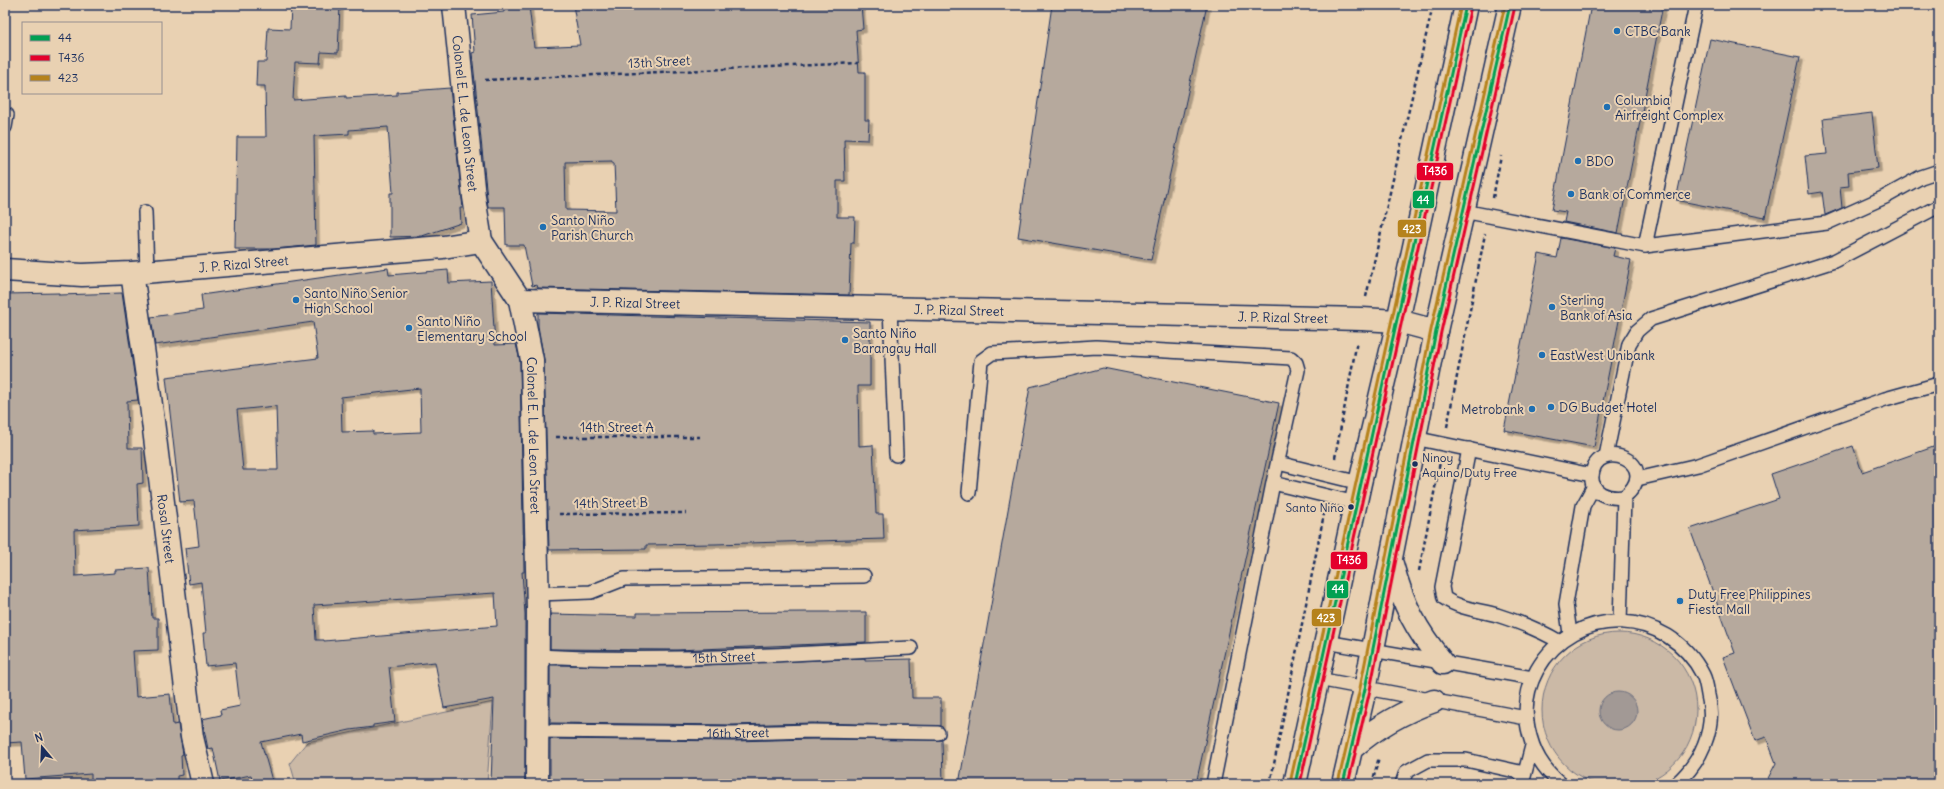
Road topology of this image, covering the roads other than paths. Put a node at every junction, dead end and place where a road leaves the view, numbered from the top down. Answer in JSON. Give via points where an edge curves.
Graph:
{"nodes":[{"id":1,"x":1466,"y":5,"type":"edge"},
{"id":2,"x":1510,"y":5,"type":"edge"},
{"id":3,"x":1696,"y":5,"type":"edge"},
{"id":4,"x":455,"y":6,"type":"edge"},
{"id":5,"x":1939,"y":171,"type":"edge"},
{"id":6,"x":1939,"y":206,"type":"edge"},
{"id":7,"x":1463,"y":211,"type":"junction"},
{"id":8,"x":145,"y":212,"type":"dead end"},
{"id":9,"x":481,"y":241,"type":"junction"},
{"id":10,"x":1645,"y":246,"type":"junction"},
{"id":11,"x":5,"y":270,"type":"edge"},
{"id":12,"x":139,"y":272,"type":"junction"},
{"id":13,"x":520,"y":300,"type":"junction"},
{"id":14,"x":890,"y":308,"type":"junction"},
{"id":15,"x":1398,"y":321,"type":"junction"},
{"id":16,"x":1436,"y":331,"type":"junction"},
{"id":17,"x":1939,"y":384,"type":"edge"},
{"id":18,"x":1414,"y":438,"type":"junction"},
{"id":19,"x":1469,"y":449,"type":"junction"},
{"id":20,"x":896,"y":455,"type":"dead end"},
{"id":21,"x":1606,"y":456,"type":"junction"},
{"id":22,"x":1278,"y":463,"type":"junction"},
{"id":23,"x":1637,"y":479,"type":"junction"},
{"id":24,"x":1593,"y":480,"type":"junction"},
{"id":25,"x":1273,"y":483,"type":"junction"},
{"id":26,"x":969,"y":493,"type":"dead end"},
{"id":27,"x":1358,"y":493,"type":"junction"},
{"id":28,"x":1624,"y":497,"type":"junction"},
{"id":29,"x":1391,"y":558,"type":"junction"},
{"id":30,"x":864,"y":576,"type":"dead end"},
{"id":31,"x":538,"y":594,"type":"junction"},
{"id":32,"x":1620,"y":621,"type":"junction"},
{"id":33,"x":1565,"y":638,"type":"junction"},
{"id":34,"x":1326,"y":642,"type":"junction"},
{"id":35,"x":911,"y":648,"type":"dead end"},
{"id":36,"x":1372,"y":651,"type":"junction"},
{"id":37,"x":537,"y":656,"type":"junction"},
{"id":38,"x":1443,"y":663,"type":"junction"},
{"id":39,"x":1533,"y":678,"type":"junction"},
{"id":40,"x":1318,"y":679,"type":"junction"},
{"id":41,"x":1365,"y":688,"type":"junction"},
{"id":42,"x":1434,"y":701,"type":"junction"},
{"id":43,"x":1526,"y":718,"type":"junction"},
{"id":44,"x":537,"y":731,"type":"junction"},
{"id":45,"x":938,"y":733,"type":"dead end"},
{"id":46,"x":1532,"y":746,"type":"junction"},
{"id":47,"x":1351,"y":749,"type":"junction"},
{"id":48,"x":1523,"y":778,"type":"edge"},
{"id":49,"x":203,"y":784,"type":"edge"},
{"id":50,"x":537,"y":784,"type":"edge"},
{"id":51,"x":1213,"y":784,"type":"edge"},
{"id":52,"x":1295,"y":784,"type":"edge"},
{"id":53,"x":1343,"y":784,"type":"edge"},
{"id":54,"x":1402,"y":784,"type":"edge"},
{"id":55,"x":1561,"y":784,"type":"edge"},
{"id":56,"x":1676,"y":784,"type":"edge"}],
"edges":[{"from":1,"to":15,"type":"street"},
{"from":2,"to":7,"type":"street"},
{"from":3,"to":10,"type":"lane"},
{"from":4,"to":9,"type":"street","name":"Colonel E. L. de Leon Street","via":[[474,197]]},
{"from":5,"to":10,"type":"lane","via":[[1921,176],[1885,197],[1827,223]]},
{"from":6,"to":21,"type":"lane","via":[[1834,261],[1651,319],[1637,331],[1629,344]]},
{"from":7,"to":10,"type":"lane"},
{"from":7,"to":16,"type":"street"},
{"from":8,"to":12,"type":"lane"},
{"from":9,"to":12,"type":"street","name":"J. P. Rizal Street","via":[[443,248]]},
{"from":9,"to":13,"type":"street","name":"Colonel E. L. de Leon Street"},
{"from":11,"to":12,"type":"street","name":"J. P. Rizal Street","via":[[82,276]]},
{"from":12,"to":49,"type":"street","name":"Rosal Street","via":[[150,397],[192,737]]},
{"from":13,"to":14,"type":"street","name":"J. P. Rizal Street"},
{"from":13,"to":31,"type":"street","name":"Colonel E. L. de Leon Street","via":[[532,360]]},
{"from":14,"to":15,"type":"street","name":"J. P. Rizal Street"},
{"from":14,"to":20,"type":"lane"},
{"from":15,"to":16,"type":"street","name":"J. P. Rizal Street"},
{"from":15,"to":27,"type":"street"},
{"from":16,"to":18,"type":"street"},
{"from":17,"to":23,"type":"lane","via":[[1885,399],[1698,465]]},
{"from":18,"to":19,"type":"lane"},
{"from":18,"to":29,"type":"street"},
{"from":19,"to":24,"type":"lane"},
{"from":19,"to":33,"type":"lane","via":[[1442,587],[1444,598],[1453,604],[1497,615]]},
{"from":21,"to":23,"type":"lane","via":[[1628,458],[1635,467]]},
{"from":21,"to":24,"type":"lane","via":[[1597,464]]},
{"from":22,"to":25,"type":"lane"},
{"from":22,"to":26,"type":"lane","via":[[1298,370],[1291,358],[1096,347],[992,354],[981,361]]},
{"from":22,"to":27,"type":"lane"},
{"from":23,"to":28,"type":"lane","via":[[1633,489]]},
{"from":24,"to":28,"type":"lane","via":[[1602,495],[1613,499]]},
{"from":24,"to":33,"type":"lane","via":[[1583,506],[1566,604]]},
{"from":25,"to":27,"type":"lane"},
{"from":25,"to":51,"type":"lane"},
{"from":27,"to":34,"type":"street"},
{"from":28,"to":32,"type":"lane"},
{"from":29,"to":36,"type":"street"},
{"from":29,"to":38,"type":"street","via":[[1399,590],[1410,616],[1423,639]]},
{"from":30,"to":31,"type":"lane","via":[[624,579],[591,592]]},
{"from":31,"to":37,"type":"street","name":"Colonel E. L. de Leon Street"},
{"from":32,"to":33,"type":"lane","via":[[1594,624]]},
{"from":32,"to":56,"type":"lane","via":[[1646,625],[1670,636],[1689,654],[1703,676],[1710,701],[1710,727],[1702,752],[1687,774]]},
{"from":33,"to":39,"type":"lane","via":[[1544,658]]},
{"from":34,"to":36,"type":"lane"},
{"from":34,"to":40,"type":"street"},
{"from":35,"to":37,"type":"lane","name":"15th Street","via":[[621,660]]},
{"from":36,"to":38,"type":"lane"},
{"from":36,"to":41,"type":"street"},
{"from":37,"to":44,"type":"street","name":"Colonel E. L. de Leon Street"},
{"from":38,"to":39,"type":"lane"},
{"from":39,"to":43,"type":"lane","via":[[1527,698]]},
{"from":40,"to":41,"type":"lane"},
{"from":40,"to":52,"type":"street"},
{"from":41,"to":42,"type":"lane"},
{"from":41,"to":47,"type":"street"},
{"from":42,"to":43,"type":"lane"},
{"from":42,"to":47,"type":"street","via":[[1408,710],[1388,721]]},
{"from":43,"to":46,"type":"lane"},
{"from":44,"to":45,"type":"lane","name":"16th Street"},
{"from":44,"to":50,"type":"street","name":"Colonel E. L. de Leon Street"},
{"from":46,"to":48,"type":"lane"},
{"from":46,"to":55,"type":"lane","via":[[1547,772]]},
{"from":47,"to":53,"type":"street"},
{"from":48,"to":54,"type":"lane","via":[[1466,760],[1428,760],[1406,772]]}]}
